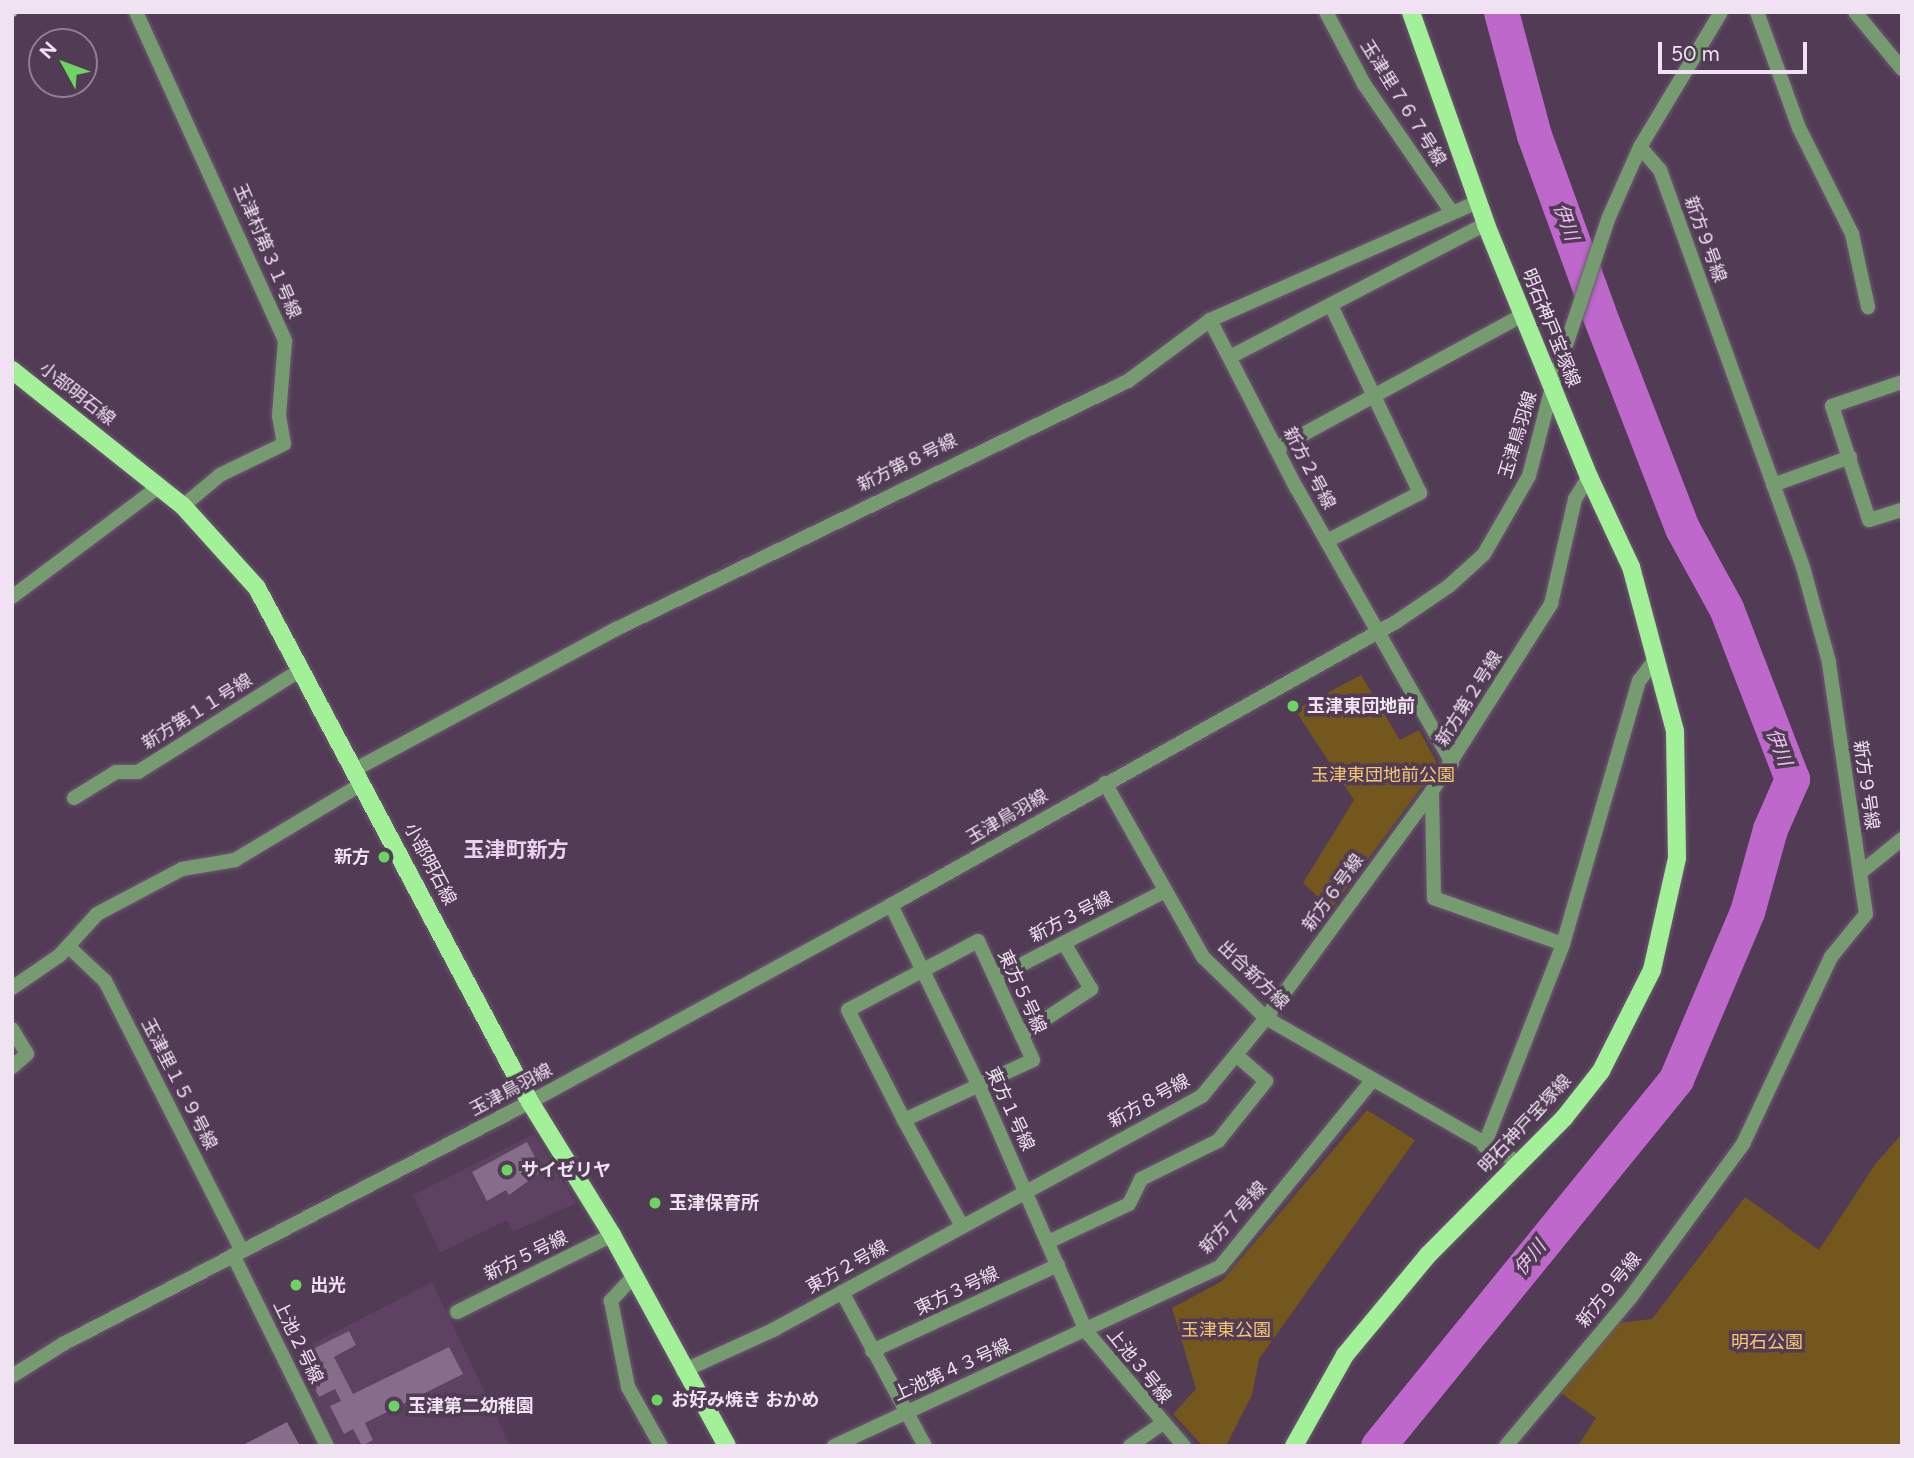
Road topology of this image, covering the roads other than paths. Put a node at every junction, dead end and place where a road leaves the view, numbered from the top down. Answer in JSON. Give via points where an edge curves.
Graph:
{"nodes":[{"id":1,"x":136,"y":12,"type":"edge"},
{"id":2,"x":1326,"y":12,"type":"edge"},
{"id":3,"x":1411,"y":12,"type":"edge"},
{"id":4,"x":1721,"y":12,"type":"edge"},
{"id":5,"x":1757,"y":12,"type":"edge"},
{"id":6,"x":1855,"y":12,"type":"edge"},
{"id":7,"x":1902,"y":69,"type":"edge"},
{"id":8,"x":1640,"y":147,"type":"junction"},
{"id":9,"x":1478,"y":202,"type":"junction"},
{"id":10,"x":1451,"y":211,"type":"junction"},
{"id":11,"x":1486,"y":224,"type":"junction"},
{"id":12,"x":1868,"y":307,"type":"dead end"},
{"id":13,"x":1332,"y":308,"type":"junction"},
{"id":14,"x":1523,"y":315,"type":"junction"},
{"id":15,"x":1210,"y":320,"type":"junction"},
{"id":16,"x":1230,"y":357,"type":"junction"},
{"id":17,"x":12,"y":370,"type":"edge"},
{"id":18,"x":1902,"y":382,"type":"edge"},
{"id":19,"x":1552,"y":387,"type":"junction"},
{"id":20,"x":1375,"y":397,"type":"junction"},
{"id":21,"x":1276,"y":449,"type":"junction"},
{"id":22,"x":1850,"y":457,"type":"junction"},
{"id":23,"x":1589,"y":477,"type":"junction"},
{"id":24,"x":1773,"y":485,"type":"junction"},
{"id":25,"x":160,"y":486,"type":"junction"},
{"id":26,"x":183,"y":506,"type":"junction"},
{"id":27,"x":1902,"y":510,"type":"edge"},
{"id":28,"x":1326,"y":541,"type":"junction"},
{"id":29,"x":12,"y":597,"type":"edge"},
{"id":30,"x":1378,"y":632,"type":"junction"},
{"id":31,"x":1657,"y":657,"type":"junction"},
{"id":32,"x":302,"y":669,"type":"junction"},
{"id":33,"x":1452,"y":763,"type":"junction"},
{"id":34,"x":360,"y":776,"type":"junction"},
{"id":35,"x":1105,"y":783,"type":"junction"},
{"id":36,"x":1432,"y":791,"type":"junction"},
{"id":37,"x":74,"y":798,"type":"dead end"},
{"id":38,"x":1902,"y":839,"type":"edge"},
{"id":39,"x":1860,"y":873,"type":"junction"},
{"id":40,"x":1165,"y":891,"type":"junction"},
{"id":41,"x":891,"y":905,"type":"junction"},
{"id":42,"x":1064,"y":943,"type":"junction"},
{"id":43,"x":1563,"y":944,"type":"junction"},
{"id":44,"x":68,"y":946,"type":"junction"},
{"id":45,"x":922,"y":969,"type":"junction"},
{"id":46,"x":995,"y":978,"type":"junction"},
{"id":47,"x":12,"y":988,"type":"edge"},
{"id":48,"x":1266,"y":1018,"type":"junction"},
{"id":49,"x":12,"y":1029,"type":"edge"},
{"id":50,"x":1021,"y":1035,"type":"junction"},
{"id":51,"x":1236,"y":1055,"type":"junction"},
{"id":52,"x":12,"y":1067,"type":"edge"},
{"id":53,"x":1370,"y":1083,"type":"junction"},
{"id":54,"x":979,"y":1086,"type":"junction"},
{"id":55,"x":530,"y":1102,"type":"junction"},
{"id":56,"x":904,"y":1120,"type":"junction"},
{"id":57,"x":1484,"y":1146,"type":"junction"},
{"id":58,"x":1519,"y":1163,"type":"junction"},
{"id":59,"x":1027,"y":1191,"type":"junction"},
{"id":60,"x":961,"y":1226,"type":"junction"},
{"id":61,"x":611,"y":1235,"type":"junction"},
{"id":62,"x":1048,"y":1242,"type":"junction"},
{"id":63,"x":238,"y":1253,"type":"junction"},
{"id":64,"x":1058,"y":1265,"type":"junction"},
{"id":65,"x":633,"y":1277,"type":"junction"},
{"id":66,"x":842,"y":1292,"type":"junction"},
{"id":67,"x":457,"y":1312,"type":"dead end"},
{"id":68,"x":1086,"y":1331,"type":"junction"},
{"id":69,"x":872,"y":1351,"type":"junction"},
{"id":70,"x":683,"y":1371,"type":"junction"},
{"id":71,"x":12,"y":1376,"type":"edge"},
{"id":72,"x":907,"y":1411,"type":"junction"},
{"id":73,"x":1162,"y":1424,"type":"junction"},
{"id":74,"x":327,"y":1446,"type":"edge"},
{"id":75,"x":661,"y":1446,"type":"edge"},
{"id":76,"x":727,"y":1446,"type":"edge"},
{"id":77,"x":834,"y":1446,"type":"edge"},
{"id":78,"x":925,"y":1446,"type":"edge"},
{"id":79,"x":1130,"y":1446,"type":"edge"},
{"id":80,"x":1184,"y":1446,"type":"edge"},
{"id":81,"x":1294,"y":1446,"type":"edge"},
{"id":82,"x":1506,"y":1446,"type":"edge"}],
"edges":[{"from":1,"to":26,"type":"street","name":"玉津村第３１号線","via":[[285,341],[279,416],[284,444],[220,475]]},
{"from":2,"to":10,"type":"street","name":"玉津里７６７号線","via":[[1364,84]]},
{"from":3,"to":9,"type":"main road","name":"明石神戸宝塚線"},
{"from":4,"to":8,"type":"street","name":"玉津鳥羽線"},
{"from":5,"to":12,"type":"street","via":[[1799,128],[1852,234]]},
{"from":6,"to":7,"type":"street"},
{"from":8,"to":19,"type":"street","name":"玉津鳥羽線","via":[[1609,217]]},
{"from":8,"to":24,"type":"street","name":"新方９号線","via":[[1660,170]]},
{"from":9,"to":10,"type":"street","name":"新方第８号線"},
{"from":9,"to":11,"type":"main road","name":"明石神戸宝塚線"},
{"from":10,"to":15,"type":"street","name":"新方第８号線"},
{"from":11,"to":13,"type":"street"},
{"from":11,"to":14,"type":"main road","name":"明石神戸宝塚線"},
{"from":13,"to":16,"type":"street"},
{"from":13,"to":20,"type":"street"},
{"from":14,"to":19,"type":"main road","name":"明石神戸宝塚線"},
{"from":14,"to":20,"type":"street"},
{"from":15,"to":16,"type":"street","name":"新方２号線"},
{"from":15,"to":34,"type":"street","name":"新方第８号線","via":[[1128,381],[614,630]]},
{"from":16,"to":21,"type":"street","name":"新方２号線"},
{"from":17,"to":25,"type":"main road","name":"小部明石線"},
{"from":18,"to":22,"type":"street","via":[[1832,406]]},
{"from":19,"to":23,"type":"main road","name":"明石神戸宝塚線"},
{"from":19,"to":30,"type":"street","name":"玉津鳥羽線","via":[[1529,476],[1484,554],[1449,586]]},
{"from":20,"to":21,"type":"street"},
{"from":20,"to":28,"type":"street","via":[[1420,493]]},
{"from":21,"to":28,"type":"street","name":"新方２号線"},
{"from":22,"to":24,"type":"street"},
{"from":22,"to":27,"type":"street","via":[[1870,520]]},
{"from":23,"to":31,"type":"main road","name":"明石神戸宝塚線","via":[[1631,567]]},
{"from":23,"to":33,"type":"street","name":"新方第２号線","via":[[1575,499],[1550,604]]},
{"from":24,"to":39,"type":"street","name":"新方９号線","via":[[1829,662]]},
{"from":25,"to":26,"type":"main road","name":"小部明石線"},
{"from":25,"to":29,"type":"street"},
{"from":26,"to":32,"type":"main road","name":"小部明石線","via":[[257,588]]},
{"from":28,"to":30,"type":"street","name":"新方２号線"},
{"from":30,"to":33,"type":"street","name":"新方２号線"},
{"from":30,"to":35,"type":"street","name":"玉津鳥羽線"},
{"from":31,"to":43,"type":"street","name":"明石神戸宝塚線","via":[[1639,681]]},
{"from":31,"to":58,"type":"main road","name":"明石神戸宝塚線","via":[[1675,731],[1679,800],[1677,858],[1652,970],[1601,1071]]},
{"from":32,"to":34,"type":"main road","name":"小部明石線"},
{"from":32,"to":37,"type":"street","name":"新方第１１号線","via":[[138,772],[116,772]]},
{"from":33,"to":36,"type":"street","name":"新方第２号線"},
{"from":34,"to":44,"type":"street","name":"新方第８号線","via":[[235,860],[182,869],[97,914]]},
{"from":34,"to":55,"type":"main road","name":"小部明石線"},
{"from":35,"to":40,"type":"street","name":"出合新方線"},
{"from":35,"to":41,"type":"street","name":"玉津鳥羽線"},
{"from":36,"to":43,"type":"street","via":[[1434,898]]},
{"from":36,"to":48,"type":"street","name":"新方６号線"},
{"from":38,"to":39,"type":"street"},
{"from":39,"to":82,"type":"street","name":"新方９号線","via":[[1866,914],[1831,957],[1743,1144],[1631,1297]]},
{"from":40,"to":42,"type":"street","name":"新方３号線"},
{"from":40,"to":48,"type":"street","name":"出合新方線","via":[[1203,957]]},
{"from":41,"to":45,"type":"street","name":"東方１号線"},
{"from":41,"to":55,"type":"street","name":"玉津鳥羽線"},
{"from":42,"to":46,"type":"street","name":"新方３号線"},
{"from":42,"to":50,"type":"street","via":[[1091,989]]},
{"from":43,"to":57,"type":"street","name":"明石神戸宝塚線"},
{"from":44,"to":47,"type":"street","name":"新方第８号線"},
{"from":44,"to":63,"type":"street","name":"玉津里１５９号線","via":[[105,981]]},
{"from":45,"to":46,"type":"street","name":"東方５号線","via":[[978,942]]},
{"from":45,"to":54,"type":"street","name":"東方１号線"},
{"from":45,"to":56,"type":"street","name":"東方５号線","via":[[848,1010]]},
{"from":46,"to":50,"type":"street","name":"東方５号線"},
{"from":48,"to":51,"type":"street","name":"新方８号線"},
{"from":48,"to":53,"type":"street","name":"出合新方線"},
{"from":49,"to":52,"type":"street","via":[[27,1054]]},
{"from":50,"to":54,"type":"street","name":"東方５号線","via":[[1033,1060]]},
{"from":51,"to":59,"type":"street","name":"新方８号線","via":[[1202,1096]]},
{"from":51,"to":62,"type":"street","via":[[1266,1081],[1218,1141],[1141,1179],[1129,1204]]},
{"from":53,"to":57,"type":"street","name":"出合新方線"},
{"from":53,"to":68,"type":"street","name":"新方７号線","via":[[1220,1267]]},
{"from":54,"to":56,"type":"street","name":"東方５号線"},
{"from":54,"to":59,"type":"street","name":"東方１号線"},
{"from":55,"to":61,"type":"main road","name":"小部明石線"},
{"from":55,"to":63,"type":"street","name":"玉津鳥羽線"},
{"from":56,"to":60,"type":"street","name":"東方５号線"},
{"from":57,"to":58,"type":"street","name":"出合新方線"},
{"from":58,"to":81,"type":"main road","name":"明石神戸宝塚線","via":[[1428,1255],[1345,1355]]},
{"from":59,"to":60,"type":"street","name":"東方２号線"},
{"from":59,"to":62,"type":"street","name":"東方１号線"},
{"from":60,"to":66,"type":"street","name":"東方２号線"},
{"from":61,"to":65,"type":"main road","name":"小部明石線"},
{"from":61,"to":67,"type":"street","name":"新方５号線"},
{"from":62,"to":64,"type":"street","name":"東方１号線"},
{"from":63,"to":71,"type":"street","name":"玉津鳥羽線"},
{"from":63,"to":74,"type":"street","name":"上池２号線"},
{"from":64,"to":68,"type":"street","name":"東方１号線"},
{"from":64,"to":69,"type":"street","name":"東方３号線"},
{"from":65,"to":70,"type":"main road","name":"小部明石線"},
{"from":65,"to":75,"type":"street","via":[[611,1301],[628,1387]]},
{"from":66,"to":69,"type":"street"},
{"from":66,"to":70,"type":"street","name":"東方２号線"},
{"from":68,"to":72,"type":"street","name":"上池第４３号線"},
{"from":68,"to":73,"type":"street","name":"上池３号線"},
{"from":69,"to":72,"type":"street"},
{"from":70,"to":76,"type":"main road","name":"小部明石線"},
{"from":72,"to":77,"type":"street","name":"上池第４３号線"},
{"from":72,"to":78,"type":"street"},
{"from":73,"to":79,"type":"street"},
{"from":73,"to":80,"type":"street","name":"上池３号線"}]}
